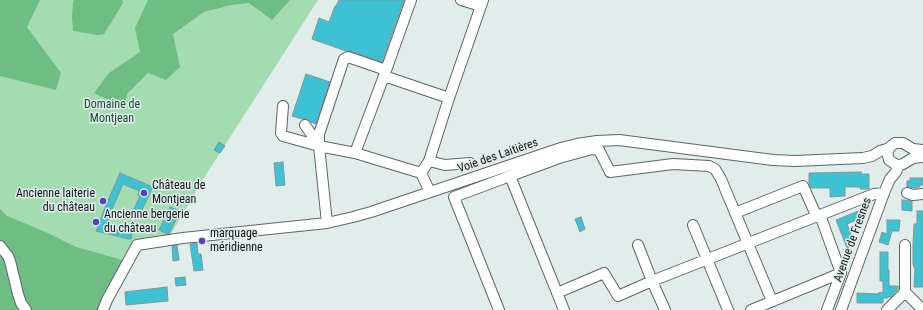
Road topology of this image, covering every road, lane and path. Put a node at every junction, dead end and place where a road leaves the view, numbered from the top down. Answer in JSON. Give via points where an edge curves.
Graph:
{"nodes":[{"id":1,"x":411,"y":0,"type":"edge"},
{"id":2,"x":460,"y":0,"type":"edge"},
{"id":3,"x":482,"y":3,"type":"edge"},
{"id":4,"x":385,"y":73,"type":"junction"},
{"id":5,"x":449,"y":98,"type":"junction"},
{"id":6,"x":283,"y":106,"type":"dead end"},
{"id":7,"x":304,"y":125,"type":"dead end"},
{"id":8,"x":319,"y":146,"type":"junction"},
{"id":9,"x":906,"y":146,"type":"junction"},
{"id":10,"x":890,"y":148,"type":"junction"},
{"id":11,"x":923,"y":150,"type":"edge"},
{"id":12,"x":355,"y":153,"type":"junction"},
{"id":13,"x":872,"y":156,"type":"junction"},
{"id":14,"x":923,"y":157,"type":"edge"},
{"id":15,"x":429,"y":161,"type":"junction"},
{"id":16,"x":897,"y":162,"type":"junction"},
{"id":17,"x":470,"y":163,"type":"dead end"},
{"id":18,"x":421,"y":173,"type":"junction"},
{"id":19,"x":510,"y":176,"type":"junction"},
{"id":20,"x":430,"y":192,"type":"junction"},
{"id":21,"x":884,"y":192,"type":"junction"},
{"id":22,"x":907,"y":193,"type":"dead end"},
{"id":23,"x":923,"y":194,"type":"edge"},
{"id":24,"x":735,"y":213,"type":"junction"},
{"id":25,"x":818,"y":216,"type":"junction"},
{"id":26,"x":327,"y":222,"type":"junction"},
{"id":27,"x":693,"y":224,"type":"dead end"},
{"id":28,"x":748,"y":244,"type":"junction"},
{"id":29,"x":638,"y":245,"type":"dead end"},
{"id":30,"x":905,"y":245,"type":"dead end"},
{"id":31,"x":0,"y":246,"type":"edge"},
{"id":32,"x":707,"y":260,"type":"junction"},
{"id":33,"x":841,"y":273,"type":"junction"},
{"id":34,"x":652,"y":281,"type":"junction"},
{"id":35,"x":905,"y":292,"type":"junction"},
{"id":36,"x":557,"y":293,"type":"junction"},
{"id":37,"x":772,"y":301,"type":"junction"},
{"id":38,"x":26,"y":310,"type":"edge"},
{"id":39,"x":103,"y":310,"type":"edge"},
{"id":40,"x":499,"y":310,"type":"edge"},
{"id":41,"x":564,"y":310,"type":"edge"},
{"id":42,"x":665,"y":310,"type":"edge"},
{"id":43,"x":728,"y":310,"type":"edge"},
{"id":44,"x":751,"y":310,"type":"edge"},
{"id":45,"x":827,"y":310,"type":"edge"},
{"id":46,"x":841,"y":310,"type":"edge"},
{"id":47,"x":887,"y":310,"type":"edge"},
{"id":48,"x":923,"y":310,"type":"edge"}],
"edges":[{"from":1,"to":4,"type":"street"},
{"from":2,"to":3,"type":"street"},
{"from":3,"to":5,"type":"street"},
{"from":4,"to":5,"type":"street"},
{"from":4,"to":8,"type":"street","via":[[348,57],[344,59],[320,134]]},
{"from":4,"to":12,"type":"street"},
{"from":5,"to":15,"type":"street"},
{"from":6,"to":8,"type":"street","via":[[283,136]]},
{"from":7,"to":8,"type":"street"},
{"from":8,"to":12,"type":"street"},
{"from":8,"to":26,"type":"street"},
{"from":9,"to":10,"type":"street","via":[[903,143],[895,143]]},
{"from":9,"to":11,"type":"street"},
{"from":9,"to":16,"type":"street","via":[[910,153],[909,158]]},
{"from":10,"to":13,"type":"street","name":"Voie des Laitières"},
{"from":10,"to":16,"type":"street","via":[[888,152]]},
{"from":12,"to":18,"type":"street"},
{"from":13,"to":16,"type":"street","name":"Voie des Laitières"},
{"from":13,"to":20,"type":"street","name":"Voie des Laitières","via":[[773,160],[633,141],[597,141],[561,148]]},
{"from":14,"to":16,"type":"street","name":"Voie des Laitières"},
{"from":15,"to":17,"type":"street","via":[[445,165]]},
{"from":15,"to":18,"type":"street"},
{"from":16,"to":21,"type":"street","name":"Avenue de Fresnes","via":[[896,172]]},
{"from":18,"to":20,"type":"street"},
{"from":19,"to":24,"type":"street","via":[[592,149],[599,150],[610,172],[673,164],[709,166],[721,179]]},
{"from":19,"to":36,"type":"street"},
{"from":19,"to":40,"type":"street","via":[[454,197]]},
{"from":20,"to":26,"type":"street","name":"Voie des Laitières","via":[[371,212]]},
{"from":21,"to":25,"type":"street"},
{"from":21,"to":46,"type":"street","name":"Avenue de Fresnes"},
{"from":22,"to":23,"type":"street"},
{"from":24,"to":25,"type":"street","via":[[803,186]]},
{"from":24,"to":28,"type":"street"},
{"from":25,"to":28,"type":"street"},
{"from":25,"to":33,"type":"street"},
{"from":26,"to":39,"type":"street","name":"Voie des Laitières","via":[[183,238],[136,246]]},
{"from":27,"to":32,"type":"street"},
{"from":28,"to":32,"type":"street"},
{"from":28,"to":37,"type":"street"},
{"from":29,"to":34,"type":"street"},
{"from":30,"to":35,"type":"street"},
{"from":31,"to":38,"type":"street","via":[[8,256],[21,303]]},
{"from":32,"to":34,"type":"street"},
{"from":32,"to":43,"type":"street"},
{"from":33,"to":37,"type":"street"},
{"from":33,"to":45,"type":"street"},
{"from":34,"to":36,"type":"street","via":[[618,296],[604,273]]},
{"from":34,"to":42,"type":"street"},
{"from":35,"to":47,"type":"street"},
{"from":35,"to":48,"type":"street"},
{"from":36,"to":41,"type":"street"},
{"from":37,"to":44,"type":"street"}]}
